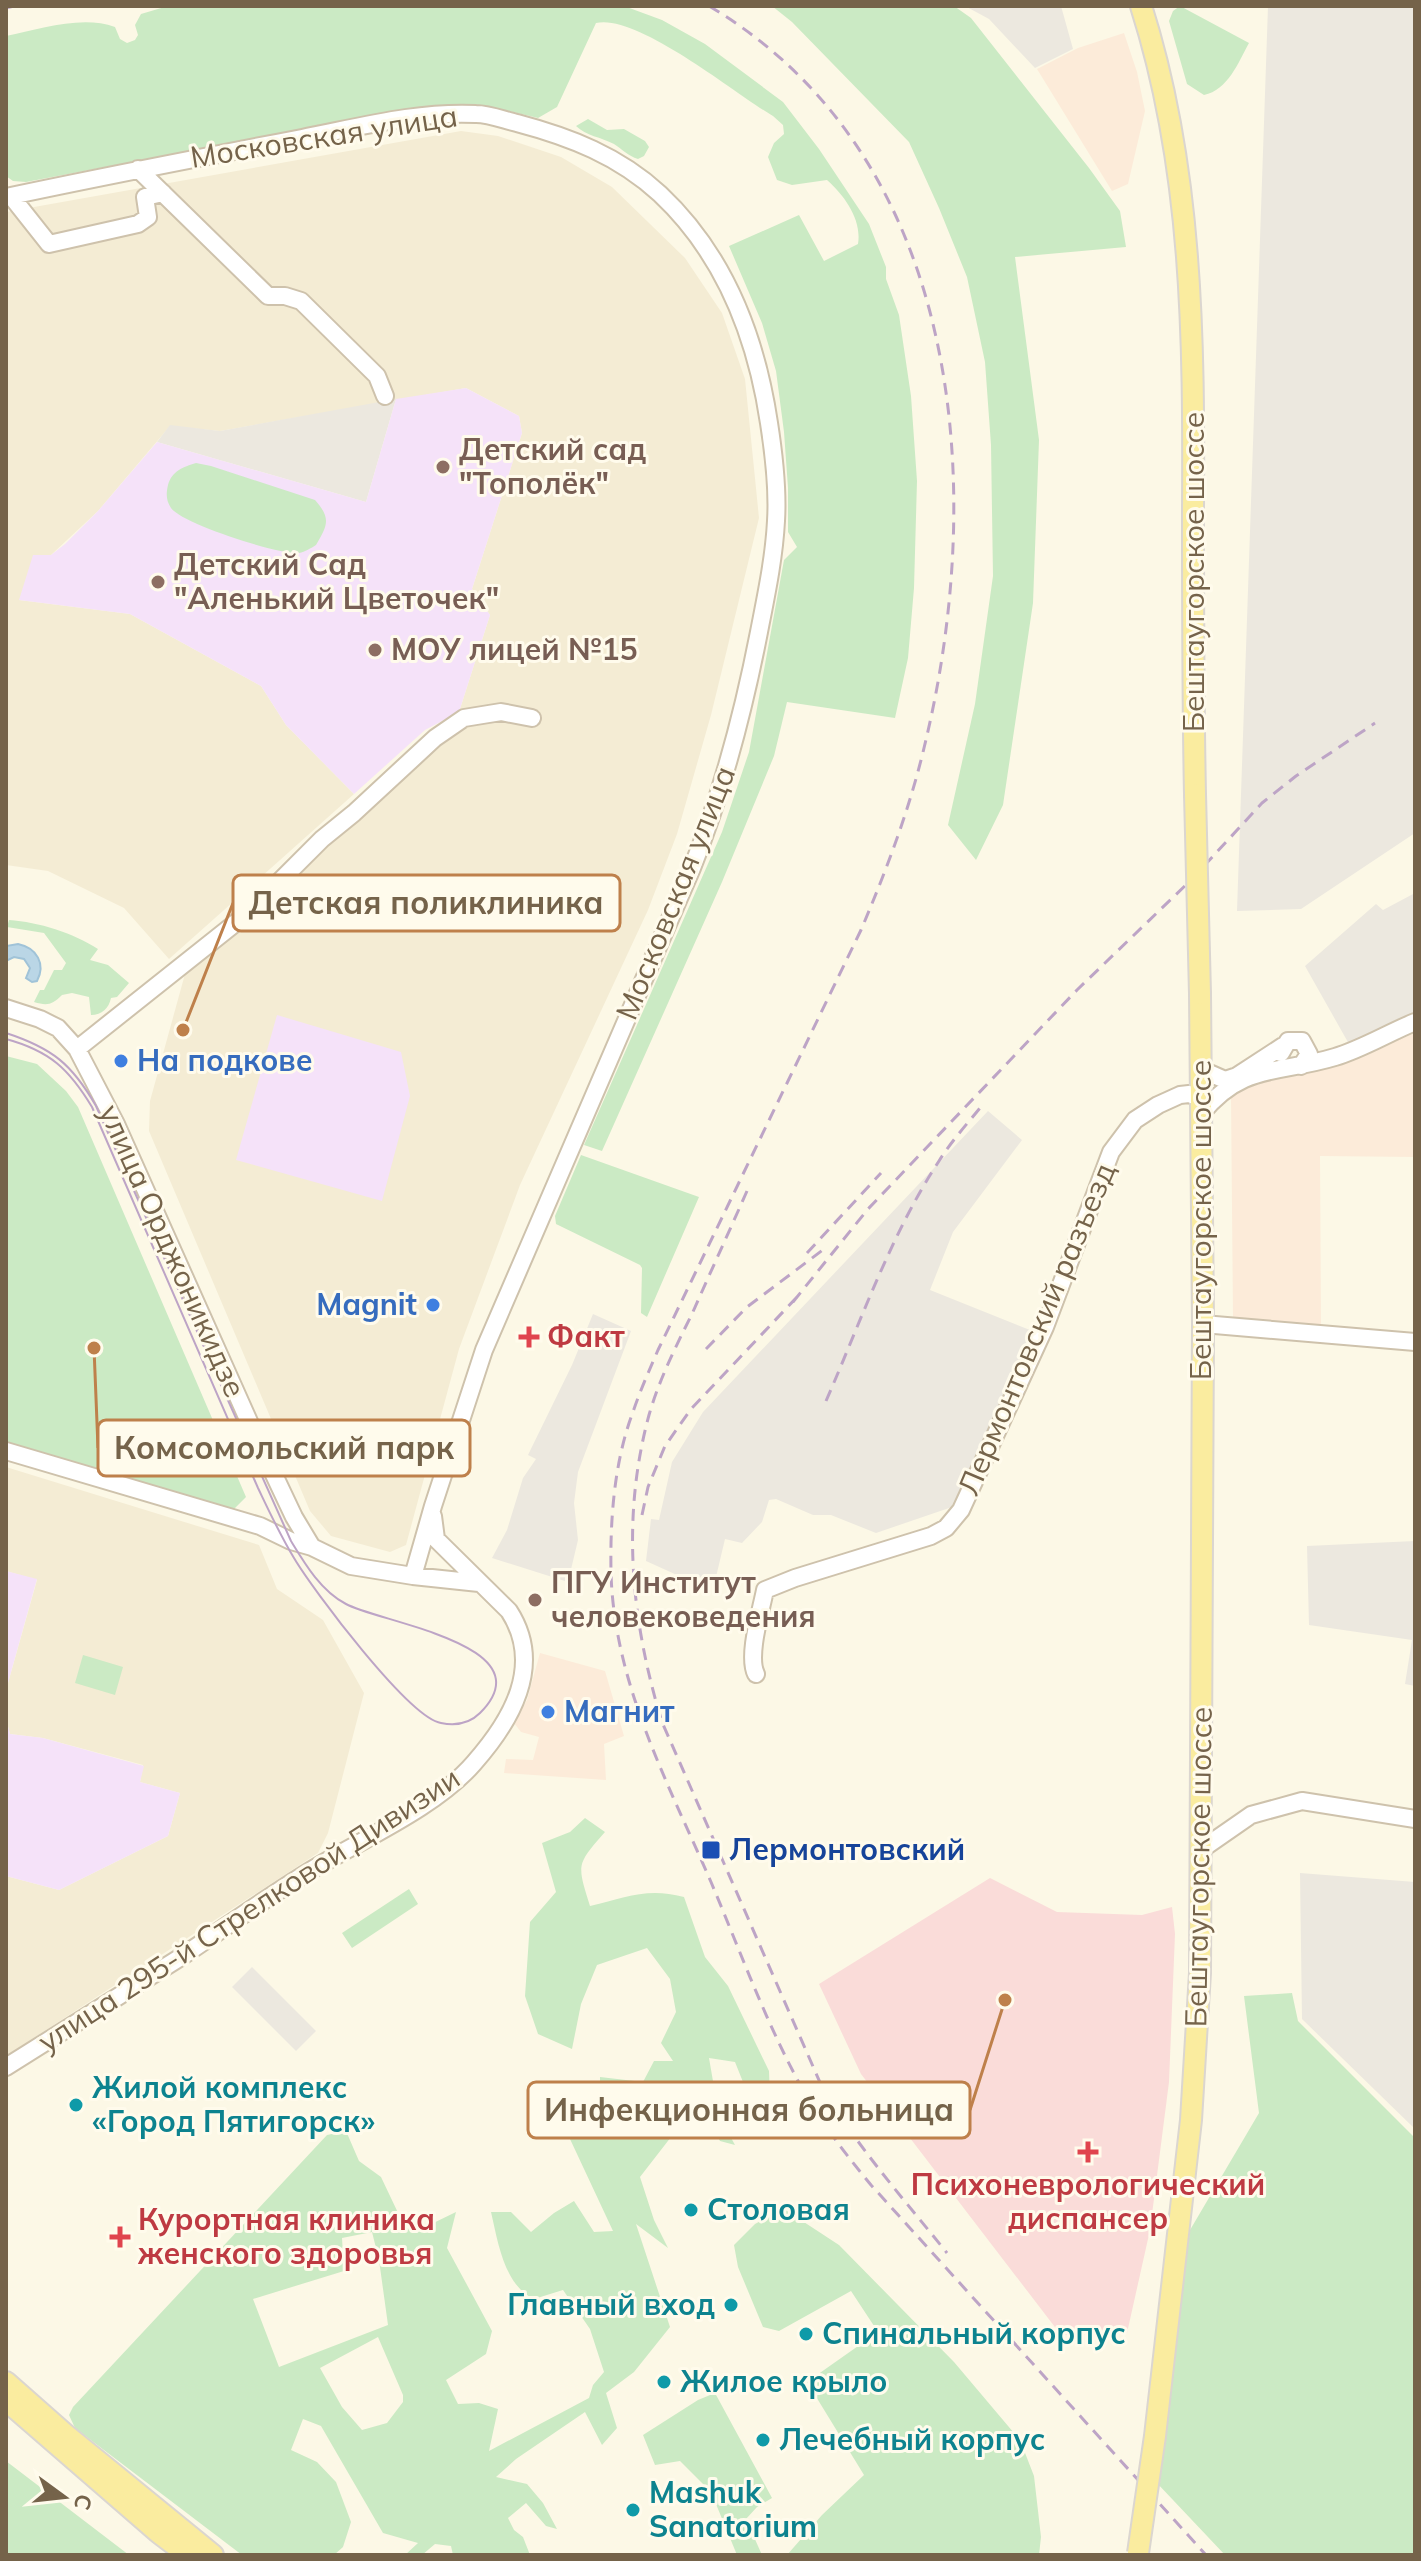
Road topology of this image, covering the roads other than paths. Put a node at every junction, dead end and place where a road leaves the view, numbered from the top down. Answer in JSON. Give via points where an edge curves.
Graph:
{"nodes":[{"id":1,"x":1141,"y":6,"type":"edge"},
{"id":2,"x":138,"y":169,"type":"junction"},
{"id":3,"x":163,"y":193,"type":"junction"},
{"id":4,"x":8,"y":196,"type":"edge"},
{"id":5,"x":385,"y":396,"type":"dead end"},
{"id":6,"x":532,"y":718,"type":"dead end"},
{"id":7,"x":6,"y":1008,"type":"edge"},
{"id":8,"x":1415,"y":1022,"type":"edge"},
{"id":9,"x":1302,"y":1041,"type":"junction"},
{"id":10,"x":1283,"y":1046,"type":"junction"},
{"id":11,"x":77,"y":1049,"type":"junction"},
{"id":12,"x":1351,"y":1051,"type":"junction"},
{"id":13,"x":1298,"y":1067,"type":"junction"},
{"id":14,"x":1200,"y":1069,"type":"junction"},
{"id":15,"x":1200,"y":1106,"type":"junction"},
{"id":16,"x":1203,"y":1324,"type":"junction"},
{"id":17,"x":1415,"y":1342,"type":"edge"},
{"id":18,"x":6,"y":1451,"type":"edge"},
{"id":19,"x":433,"y":1506,"type":"junction"},
{"id":20,"x":312,"y":1547,"type":"junction"},
{"id":21,"x":413,"y":1576,"type":"junction"},
{"id":22,"x":479,"y":1583,"type":"junction"},
{"id":23,"x":756,"y":1674,"type":"dead end"},
{"id":24,"x":1415,"y":1819,"type":"edge"},
{"id":25,"x":1202,"y":1849,"type":"junction"},
{"id":26,"x":6,"y":2067,"type":"edge"},
{"id":27,"x":6,"y":2382,"type":"edge"},
{"id":28,"x":6,"y":2400,"type":"edge"},
{"id":29,"x":1138,"y":2554,"type":"edge"},
{"id":30,"x":188,"y":2555,"type":"edge"},
{"id":31,"x":213,"y":2555,"type":"edge"}],
"edges":[{"from":1,"to":14,"type":"main road","name":"Бештаугорское шоссе","bridge":true,"via":[[1170,114],[1187,236],[1194,387]]},
{"from":2,"to":3,"type":"street"},
{"from":2,"to":4,"type":"street","name":"Московская улица"},
{"from":2,"to":19,"type":"street","name":"Московская улица","via":[[415,116],[479,114],[546,130],[595,148],[639,174],[675,208],[726,279],[757,359],[772,441],[777,519],[765,602],[730,761],[697,856],[484,1350]]},
{"from":3,"to":4,"type":"street","via":[[145,197],[148,217],[138,224],[49,244]]},
{"from":3,"to":5,"type":"street","via":[[268,296],[301,301],[377,376]]},
{"from":6,"to":11,"type":"street","via":[[501,712],[464,718],[435,738],[248,913]]},
{"from":7,"to":11,"type":"street","name":"улица Орджоникидзе","via":[[58,1028]]},
{"from":8,"to":12,"type":"street"},
{"from":9,"to":10,"type":"street"},
{"from":9,"to":12,"type":"street"},
{"from":9,"to":13,"type":"street","via":[[1309,1054]]},
{"from":10,"to":13,"type":"street","via":[[1282,1060]]},
{"from":10,"to":14,"type":"street","via":[[1225,1080]]},
{"from":11,"to":20,"type":"street","name":"улица Орджоникидзе"},
{"from":12,"to":13,"type":"street"},
{"from":13,"to":15,"type":"street","via":[[1264,1071]]},
{"from":14,"to":15,"type":"main road","name":"Бештаугорское шоссе"},
{"from":15,"to":16,"type":"main road","name":"Бештаугорское шоссе"},
{"from":15,"to":23,"type":"street","name":"Лермонтовский разъезд","via":[[1189,1094],[1158,1105],[1135,1120],[1111,1152],[1045,1327],[961,1510],[931,1536],[765,1590],[754,1651]]},
{"from":16,"to":17,"type":"street"},
{"from":16,"to":25,"type":"main road","name":"Бештаугорское шоссе"},
{"from":18,"to":20,"type":"street","via":[[260,1526]]},
{"from":19,"to":21,"type":"street","name":"Московская улица"},
{"from":19,"to":22,"type":"street","name":"Московская улица","via":[[436,1539]]},
{"from":20,"to":21,"type":"street","via":[[351,1566]]},
{"from":21,"to":22,"type":"street"},
{"from":22,"to":26,"type":"street","name":"улица 295-й Стрелковой Дивизии","via":[[518,1624],[526,1663],[516,1700],[473,1765],[387,1827]]},
{"from":24,"to":25,"type":"street","via":[[1302,1801],[1251,1815]]},
{"from":25,"to":29,"type":"main road","name":"Бештаугорское шоссе","bridge":true,"via":[[1191,2120]]},
{"from":27,"to":31,"type":"main road"},
{"from":28,"to":30,"type":"main road"}]}
